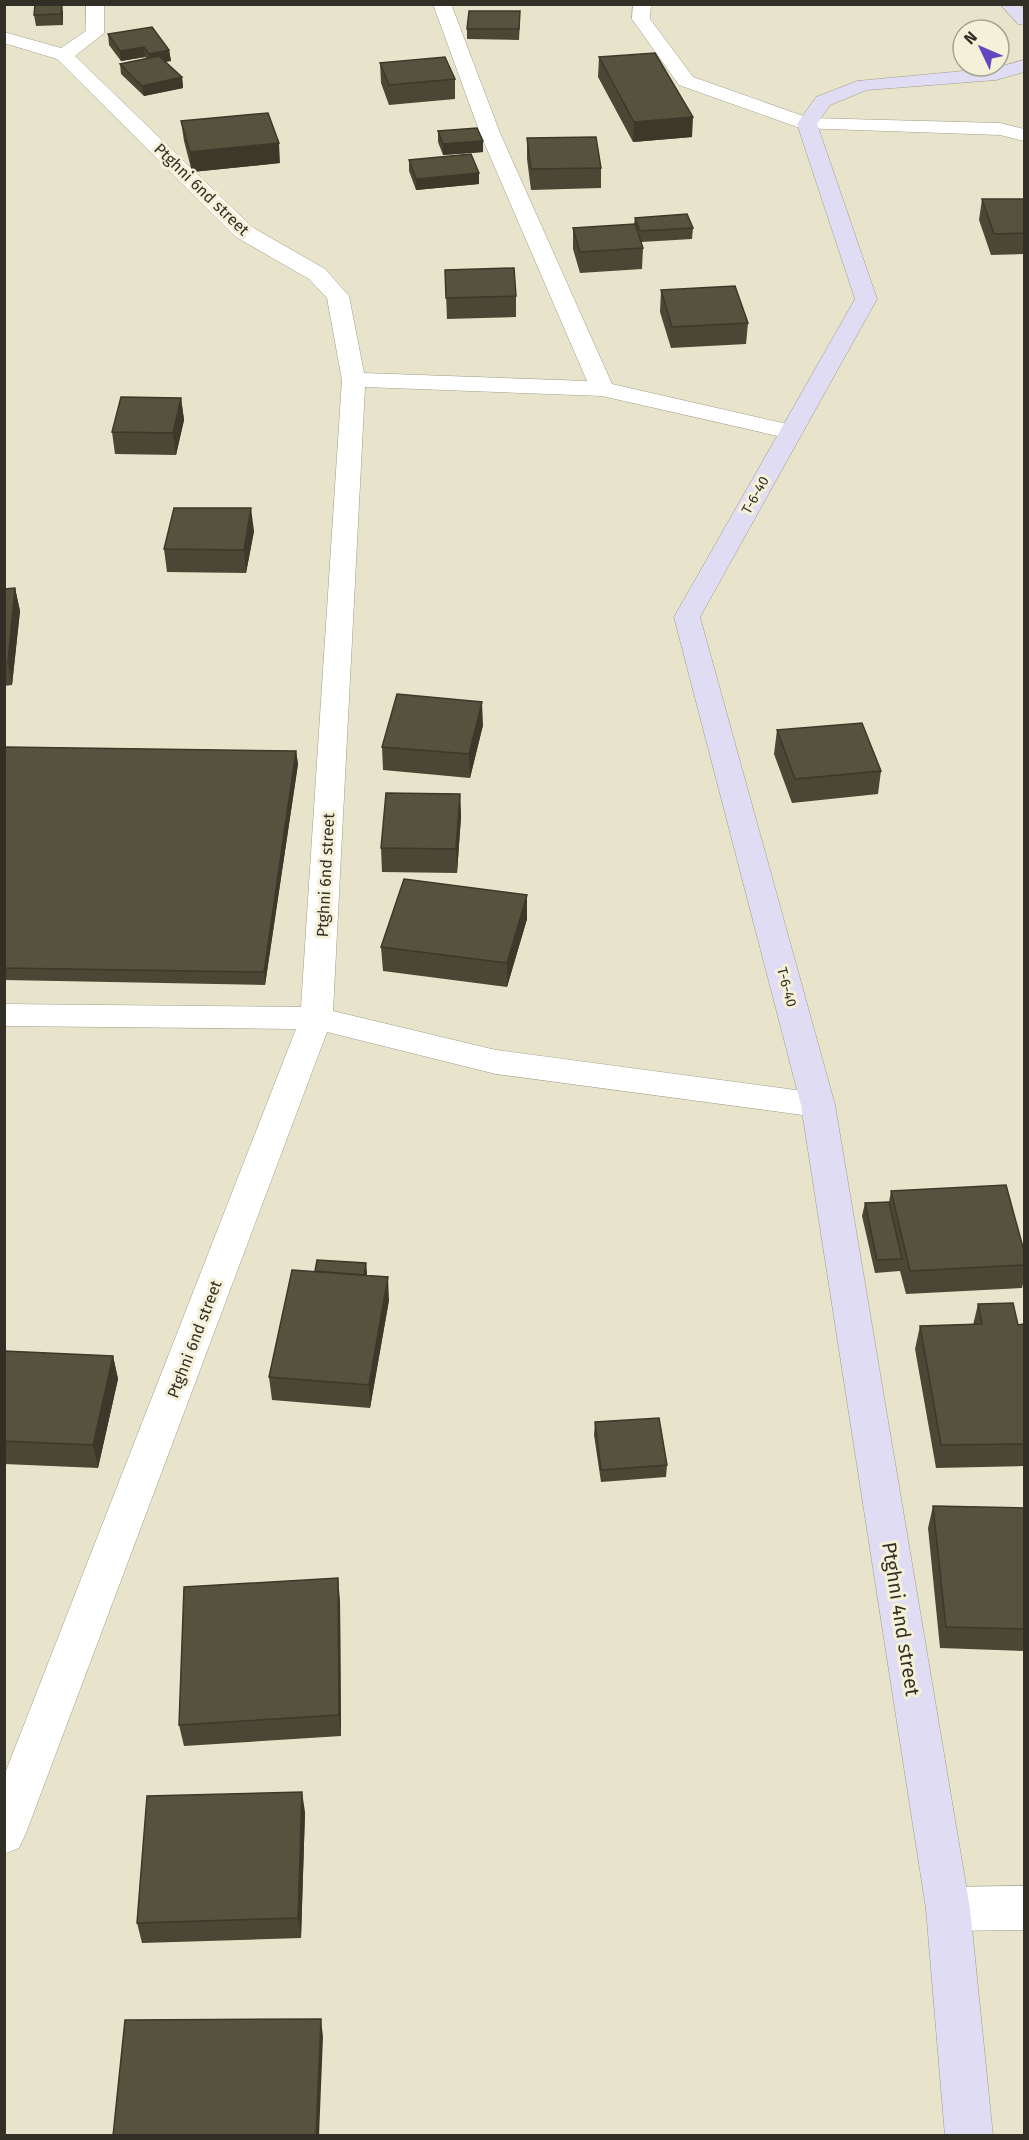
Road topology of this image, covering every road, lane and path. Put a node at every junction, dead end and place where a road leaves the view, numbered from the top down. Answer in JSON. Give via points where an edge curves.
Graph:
{"nodes":[{"id":1,"x":95,"y":4,"type":"edge"},
{"id":2,"x":442,"y":4,"type":"edge"},
{"id":3,"x":642,"y":4,"type":"edge"},
{"id":4,"x":1009,"y":4,"type":"edge"},
{"id":5,"x":1024,"y":20,"type":"edge"},
{"id":6,"x":4,"y":37,"type":"edge"},
{"id":7,"x":64,"y":55,"type":"junction"},
{"id":8,"x":1024,"y":66,"type":"edge"},
{"id":9,"x":807,"y":124,"type":"junction"},
{"id":10,"x":1024,"y":135,"type":"edge"},
{"id":11,"x":354,"y":380,"type":"junction"},
{"id":12,"x":602,"y":389,"type":"junction"},
{"id":13,"x":791,"y":432,"type":"junction"},
{"id":14,"x":4,"y":1015,"type":"edge"},
{"id":15,"x":316,"y":1018,"type":"junction"},
{"id":16,"x":819,"y":1105,"type":"junction"},
{"id":17,"x":4,"y":1833,"type":"edge"},
{"id":18,"x":1024,"y":1908,"type":"edge"},
{"id":19,"x":948,"y":1909,"type":"junction"},
{"id":20,"x":969,"y":2136,"type":"edge"}],
"edges":[{"from":1,"to":7,"type":"street","via":[[95,33]]},
{"from":2,"to":12,"type":"street","via":[[490,133]]},
{"from":3,"to":9,"type":"street","via":[[641,19],[686,81]]},
{"from":4,"to":5,"type":"street"},
{"from":6,"to":7,"type":"street"},
{"from":7,"to":11,"type":"street","name":"Ptghni 6nd street","via":[[244,232],[317,274],[338,296]]},
{"from":8,"to":9,"type":"street","via":[[996,74],[864,85],[823,101]]},
{"from":9,"to":10,"type":"street","via":[[1000,129]]},
{"from":9,"to":13,"type":"street","name":"T-6-40","via":[[866,299]]},
{"from":11,"to":12,"type":"street"},
{"from":11,"to":15,"type":"street","name":"Ptghni 6nd street"},
{"from":12,"to":13,"type":"street"},
{"from":13,"to":16,"type":"street","name":"T-6-40","via":[[687,617]]},
{"from":14,"to":15,"type":"street"},
{"from":15,"to":16,"type":"street","via":[[496,1062]]},
{"from":15,"to":17,"type":"street","name":"Ptghni 6nd street"},
{"from":16,"to":19,"type":"street","name":"Ptghni 4nd street"},
{"from":18,"to":19,"type":"street"},
{"from":19,"to":20,"type":"street","name":"Ptghni 4nd street"}]}
